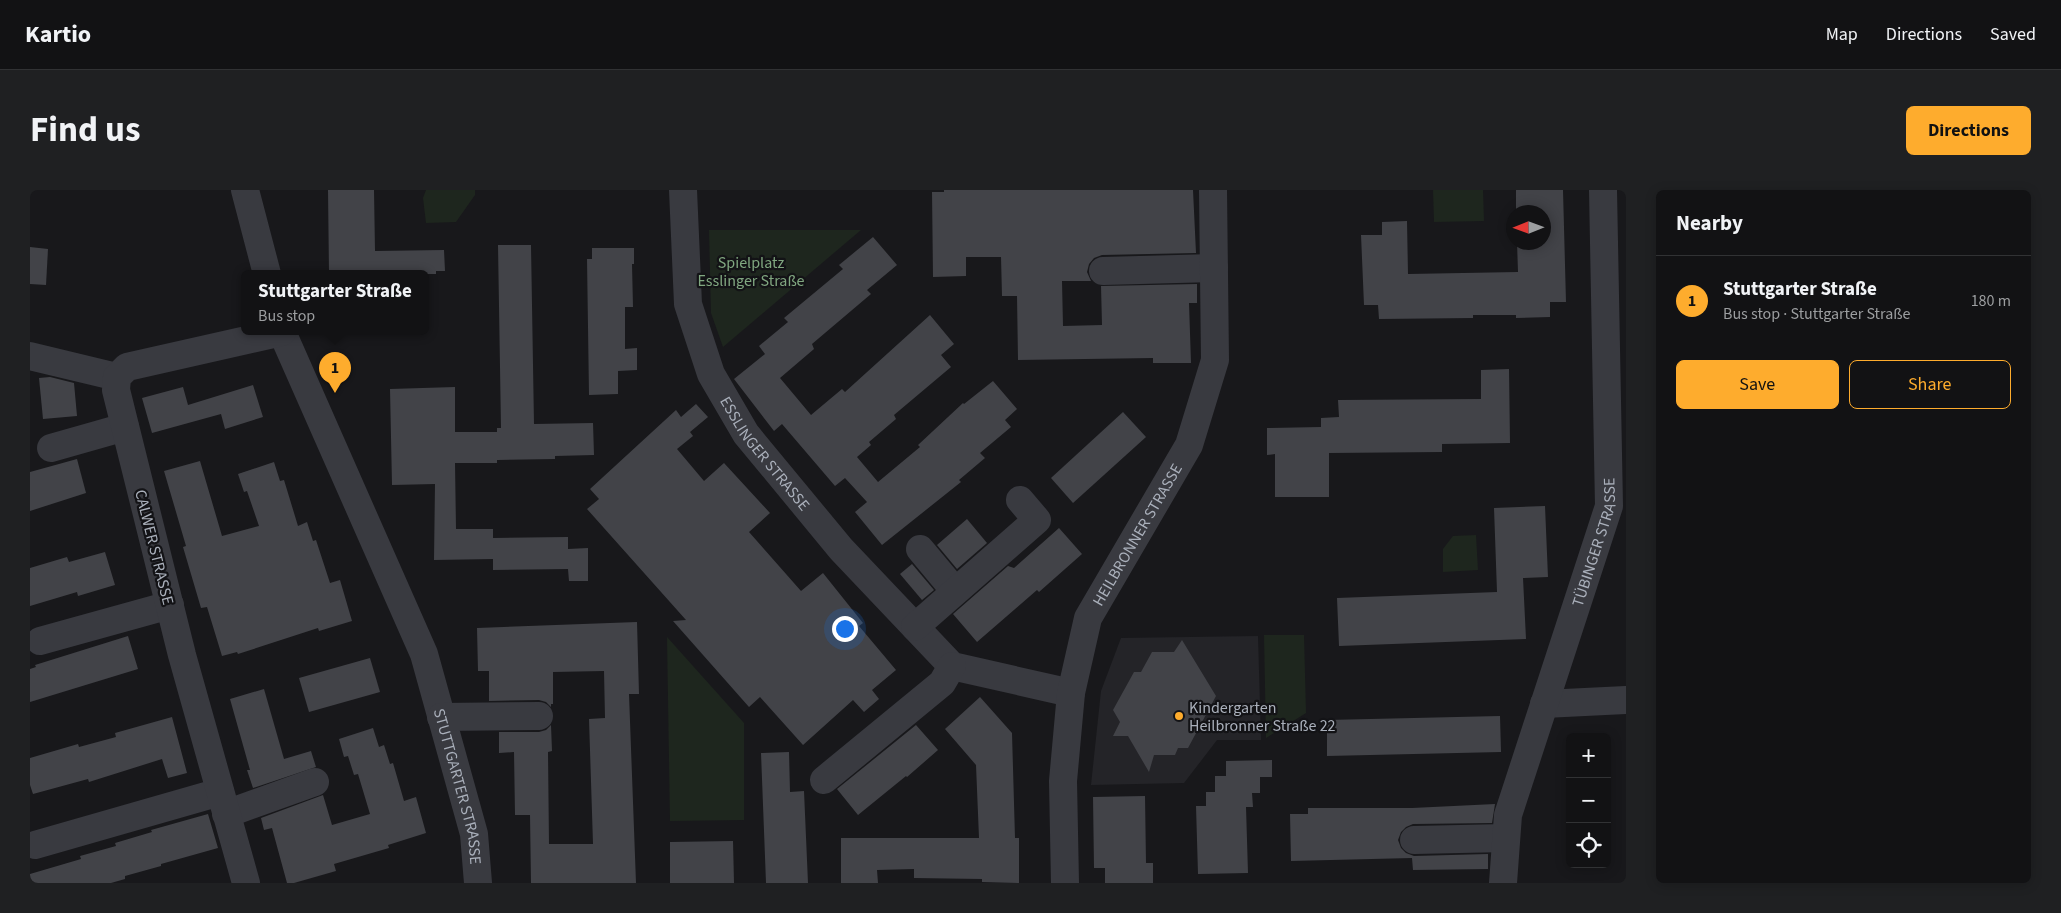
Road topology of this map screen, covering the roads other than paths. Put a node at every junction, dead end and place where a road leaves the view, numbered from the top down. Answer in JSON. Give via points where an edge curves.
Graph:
{"nodes":[{"id":1,"x":245,"y":190,"type":"edge"},
{"id":2,"x":683,"y":190,"type":"edge"},
{"id":3,"x":1213,"y":190,"type":"edge"},
{"id":4,"x":1603,"y":190,"type":"edge"},
{"id":5,"x":1214,"y":268,"type":"junction"},
{"id":6,"x":266,"y":270,"type":"edge"},
{"id":7,"x":1103,"y":271,"type":"dead end"},
{"id":8,"x":1615,"y":291,"type":"edge"},
{"id":9,"x":269,"y":335,"type":"edge"},
{"id":10,"x":283,"y":335,"type":"edge"},
{"id":11,"x":30,"y":356,"type":"edge"},
{"id":12,"x":117,"y":377,"type":"junction"},
{"id":13,"x":125,"y":428,"type":"junction"},
{"id":14,"x":51,"y":448,"type":"dead end"},
{"id":15,"x":1020,"y":500,"type":"dead end"},
{"id":16,"x":920,"y":549,"type":"dead end"},
{"id":17,"x":955,"y":591,"type":"junction"},
{"id":18,"x":170,"y":605,"type":"junction"},
{"id":19,"x":915,"y":627,"type":"junction"},
{"id":20,"x":40,"y":642,"type":"dead end"},
{"id":21,"x":952,"y":666,"type":"junction"},
{"id":22,"x":1071,"y":694,"type":"junction"},
{"id":23,"x":1626,"y":700,"type":"edge"},
{"id":24,"x":1544,"y":704,"type":"junction"},
{"id":25,"x":539,"y":716,"type":"dead end"},
{"id":26,"x":441,"y":717,"type":"junction"},
{"id":27,"x":824,"y":780,"type":"dead end"},
{"id":28,"x":315,"y":782,"type":"dead end"},
{"id":29,"x":223,"y":803,"type":"junction"},
{"id":30,"x":1506,"y":838,"type":"junction"},
{"id":31,"x":1414,"y":840,"type":"dead end"},
{"id":32,"x":35,"y":845,"type":"dead end"},
{"id":33,"x":246,"y":883,"type":"edge"},
{"id":34,"x":478,"y":883,"type":"edge"},
{"id":35,"x":1065,"y":883,"type":"edge"},
{"id":36,"x":1503,"y":883,"type":"edge"}],
"edges":[{"from":1,"to":6,"type":"street"},
{"from":2,"to":19,"type":"street","name":"ESSLINGER STRASSE","via":[[688,304],[711,374],[746,434],[841,549]]},
{"from":3,"to":5,"type":"street","name":"HEILBRONNER STRASSE"},
{"from":4,"to":8,"type":"street","name":"TÜBINGER STRASSE"},
{"from":5,"to":7,"type":"street"},
{"from":5,"to":22,"type":"street","name":"HEILBRONNER STRASSE","via":[[1215,360],[1189,445],[1088,618]]},
{"from":8,"to":24,"type":"street","name":"TÜBINGER STRASSE","via":[[1609,506]]},
{"from":9,"to":12,"type":"street","via":[[127,367]]},
{"from":10,"to":26,"type":"street","name":"STUTTGARTER STRASSE","via":[[424,654]]},
{"from":11,"to":12,"type":"street"},
{"from":12,"to":13,"type":"street","name":"CALWER STRASSE","via":[[116,390]]},
{"from":13,"to":14,"type":"street"},
{"from":13,"to":18,"type":"street","name":"CALWER STRASSE"},
{"from":15,"to":17,"type":"street","via":[[1037,520]]},
{"from":16,"to":17,"type":"street"},
{"from":17,"to":19,"type":"street"},
{"from":18,"to":20,"type":"street"},
{"from":18,"to":29,"type":"street","name":"CALWER STRASSE"},
{"from":19,"to":21,"type":"street","name":"ESSLINGER STRASSE"},
{"from":21,"to":22,"type":"street"},
{"from":21,"to":27,"type":"street","via":[[942,683]]},
{"from":22,"to":35,"type":"street","name":"HEILBRONNER STRASSE","via":[[1064,781]]},
{"from":23,"to":24,"type":"street"},
{"from":24,"to":30,"type":"street","name":"TÜBINGER STRASSE","via":[[1508,815]]},
{"from":25,"to":26,"type":"street"},
{"from":26,"to":34,"type":"street","name":"STUTTGARTER STRASSE","via":[[474,834]]},
{"from":28,"to":29,"type":"street"},
{"from":29,"to":32,"type":"street"},
{"from":29,"to":33,"type":"street","name":"CALWER STRASSE"},
{"from":30,"to":31,"type":"street"},
{"from":30,"to":36,"type":"street","name":"TÜBINGER STRASSE"}]}
